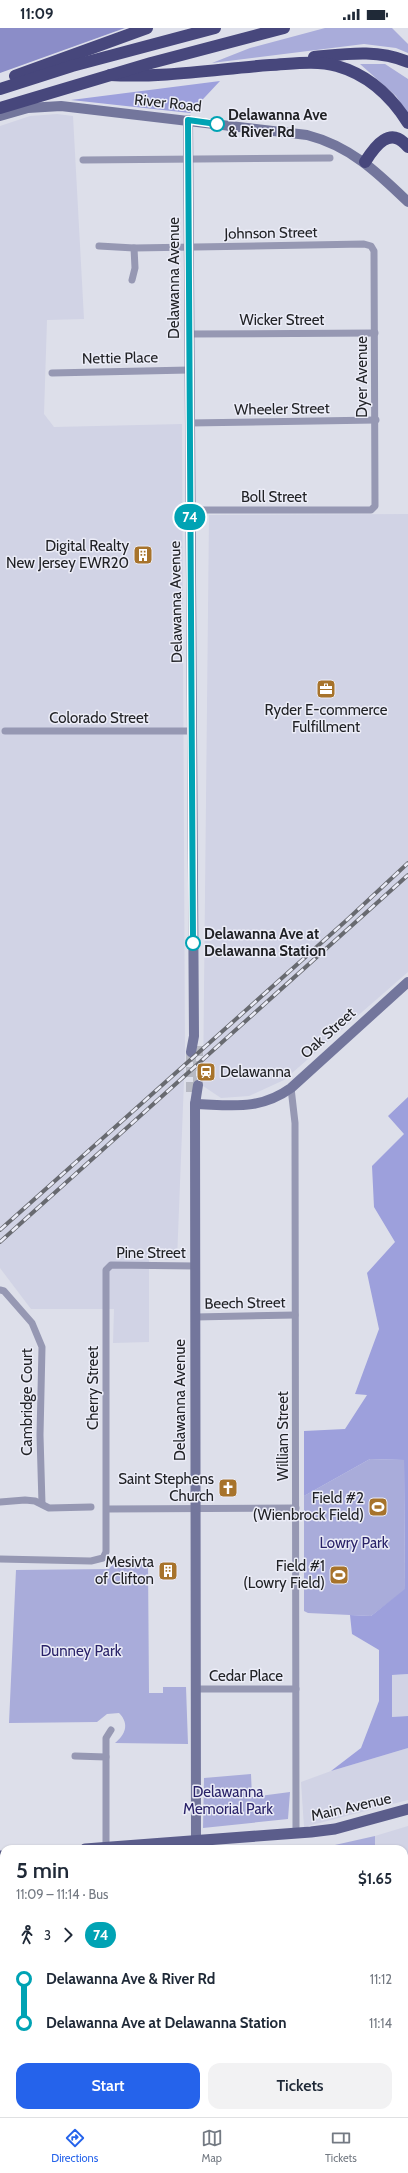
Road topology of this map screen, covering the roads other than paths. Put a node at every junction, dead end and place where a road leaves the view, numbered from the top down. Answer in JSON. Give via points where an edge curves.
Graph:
{"nodes":[{"id":1,"x":147,"y":28,"type":"edge"},
{"id":2,"x":215,"y":28,"type":"edge"},
{"id":3,"x":284,"y":28,"type":"edge"},
{"id":4,"x":408,"y":62,"type":"edge"},
{"id":5,"x":239,"y":67,"type":"junction"},
{"id":6,"x":110,"y":75,"type":"junction"},
{"id":7,"x":0,"y":82,"type":"edge"},
{"id":8,"x":0,"y":89,"type":"edge"},
{"id":9,"x":0,"y":108,"type":"edge"},
{"id":10,"x":0,"y":116,"type":"edge"},
{"id":11,"x":188,"y":120,"type":"junction"},
{"id":12,"x":408,"y":124,"type":"edge"},
{"id":13,"x":408,"y":147,"type":"edge"},
{"id":14,"x":330,"y":158,"type":"dead end"},
{"id":15,"x":188,"y":159,"type":"junction"},
{"id":16,"x":83,"y":160,"type":"dead end"},
{"id":17,"x":365,"y":162,"type":"junction"},
{"id":18,"x":408,"y":202,"type":"edge"},
{"id":19,"x":354,"y":244,"type":"joint"},
{"id":20,"x":99,"y":246,"type":"dead end"},
{"id":21,"x":188,"y":247,"type":"junction"},
{"id":22,"x":134,"y":248,"type":"junction"},
{"id":23,"x":132,"y":280,"type":"dead end"},
{"id":24,"x":375,"y":333,"type":"junction"},
{"id":25,"x":189,"y":334,"type":"junction"},
{"id":26,"x":189,"y":370,"type":"junction"},
{"id":27,"x":52,"y":372,"type":"dead end"},
{"id":28,"x":376,"y":420,"type":"junction"},
{"id":29,"x":189,"y":423,"type":"junction"},
{"id":30,"x":190,"y":510,"type":"junction"},
{"id":31,"x":358,"y":510,"type":"joint"},
{"id":32,"x":5,"y":731,"type":"dead end"},
{"id":33,"x":192,"y":731,"type":"junction"},
{"id":34,"x":408,"y":982,"type":"edge"},
{"id":35,"x":194,"y":1045,"type":"tunnel mouth"},
{"id":36,"x":291,"y":1088,"type":"junction"},
{"id":37,"x":194,"y":1089,"type":"tunnel mouth"},
{"id":38,"x":195,"y":1104,"type":"junction"},
{"id":39,"x":196,"y":1266,"type":"junction"},
{"id":40,"x":107,"y":1267,"type":"joint"},
{"id":41,"x":0,"y":1290,"type":"edge"},
{"id":42,"x":295,"y":1315,"type":"junction"},
{"id":43,"x":195,"y":1317,"type":"junction"},
{"id":44,"x":0,"y":1502,"type":"edge"},
{"id":45,"x":42,"y":1504,"type":"junction"},
{"id":46,"x":91,"y":1507,"type":"dead end"},
{"id":47,"x":296,"y":1508,"type":"junction"},
{"id":48,"x":107,"y":1509,"type":"junction"},
{"id":49,"x":195,"y":1509,"type":"junction"},
{"id":50,"x":0,"y":1560,"type":"edge"},
{"id":51,"x":196,"y":1689,"type":"junction"},
{"id":52,"x":296,"y":1689,"type":"junction"},
{"id":53,"x":111,"y":1730,"type":"dead end"},
{"id":54,"x":75,"y":1756,"type":"dead end"},
{"id":55,"x":106,"y":1756,"type":"junction"},
{"id":56,"x":408,"y":1808,"type":"edge"},
{"id":57,"x":296,"y":1833,"type":"junction"},
{"id":58,"x":196,"y":1840,"type":"junction"},
{"id":59,"x":106,"y":1845,"type":"edge"},
{"id":60,"x":132,"y":1845,"type":"edge"}],
"edges":[{"from":1,"to":7,"type":"highway"},
{"from":2,"to":8,"type":"highway","via":[[58,70]]},
{"from":3,"to":6,"type":"highway"},
{"from":4,"to":5,"type":"highway","via":[[385,55],[359,53]]},
{"from":5,"to":6,"type":"highway","via":[[141,77]]},
{"from":5,"to":12,"type":"highway","via":[[315,63],[342,67],[367,78],[382,90],[396,105]]},
{"from":6,"to":9,"type":"highway"},
{"from":10,"to":11,"type":"street","name":"River Road","via":[[39,107],[82,108]]},
{"from":11,"to":15,"type":"street","name":"Delawanna Avenue"},
{"from":11,"to":17,"type":"street","name":"River Road","via":[[307,135],[336,145]]},
{"from":13,"to":17,"type":"highway","via":[[398,139],[386,139],[377,145]]},
{"from":14,"to":15,"type":"street"},
{"from":15,"to":16,"type":"street"},
{"from":15,"to":21,"type":"street","name":"Delawanna Avenue"},
{"from":17,"to":18,"type":"street","name":"River Road"},
{"from":19,"to":21,"type":"street","name":"Johnson Street"},
{"from":19,"to":24,"type":"street","name":"Dyer Avenue","via":[[371,246],[374,250]]},
{"from":20,"to":22,"type":"street","name":"Johnson Street"},
{"from":21,"to":22,"type":"street","name":"Johnson Street"},
{"from":21,"to":25,"type":"street","name":"Delawanna Avenue"},
{"from":22,"to":23,"type":"street","via":[[135,268]]},
{"from":24,"to":25,"type":"street","name":"Wicker Street"},
{"from":24,"to":28,"type":"street","name":"Dyer Avenue"},
{"from":25,"to":26,"type":"street","name":"Delawanna Avenue"},
{"from":26,"to":27,"type":"street","name":"Nettie Place"},
{"from":26,"to":29,"type":"street","name":"Delawanna Avenue"},
{"from":28,"to":29,"type":"street","name":"Wheeler Street"},
{"from":28,"to":31,"type":"street","name":"Dyer Avenue","via":[[375,506],[370,510]]},
{"from":29,"to":30,"type":"street","name":"Delawanna Avenue"},
{"from":30,"to":31,"type":"street","name":"Boll Street"},
{"from":30,"to":33,"type":"street","name":"Delawanna Avenue"},
{"from":32,"to":33,"type":"street","name":"Colorado Street"},
{"from":33,"to":35,"type":"street","name":"Delawanna Avenue"},
{"from":34,"to":36,"type":"street","name":"Oak Street"},
{"from":36,"to":38,"type":"street","name":"Oak Street","via":[[275,1099],[254,1105]]},
{"from":36,"to":42,"type":"street","name":"William Street","via":[[295,1123]]},
{"from":37,"to":38,"type":"street","name":"Delawanna Avenue"},
{"from":38,"to":39,"type":"street","name":"Delawanna Avenue"},
{"from":39,"to":40,"type":"street","name":"Pine Street","via":[[115,1264]]},
{"from":39,"to":43,"type":"street","name":"Delawanna Avenue"},
{"from":40,"to":48,"type":"street","name":"Cherry Street"},
{"from":41,"to":45,"type":"street","name":"Cambridge Court","via":[[4,1291],[32,1323],[42,1347]]},
{"from":42,"to":43,"type":"street","name":"Beech Street"},
{"from":42,"to":47,"type":"street","name":"William Street"},
{"from":43,"to":49,"type":"street","name":"Delawanna Avenue"},
{"from":44,"to":45,"type":"street","via":[[25,1500]]},
{"from":45,"to":46,"type":"street","via":[[49,1508]]},
{"from":47,"to":49,"type":"street"},
{"from":47,"to":52,"type":"street","name":"William Street"},
{"from":48,"to":49,"type":"street"},
{"from":48,"to":50,"type":"street","name":"Cherry Street","via":[[106,1552],[103,1558],[91,1561]]},
{"from":49,"to":51,"type":"street","name":"Delawanna Avenue"},
{"from":51,"to":52,"type":"street","name":"Cedar Place"},
{"from":51,"to":58,"type":"street","name":"Delawanna Avenue"},
{"from":52,"to":57,"type":"street","name":"William Street"},
{"from":53,"to":55,"type":"street","via":[[106,1738]]},
{"from":54,"to":55,"type":"street"},
{"from":55,"to":59,"type":"street"},
{"from":56,"to":57,"type":"main road","name":"Main Avenue","via":[[335,1829]]},
{"from":57,"to":58,"type":"main road","name":"Main Avenue"},
{"from":58,"to":60,"type":"main road","name":"Main Avenue"}]}
